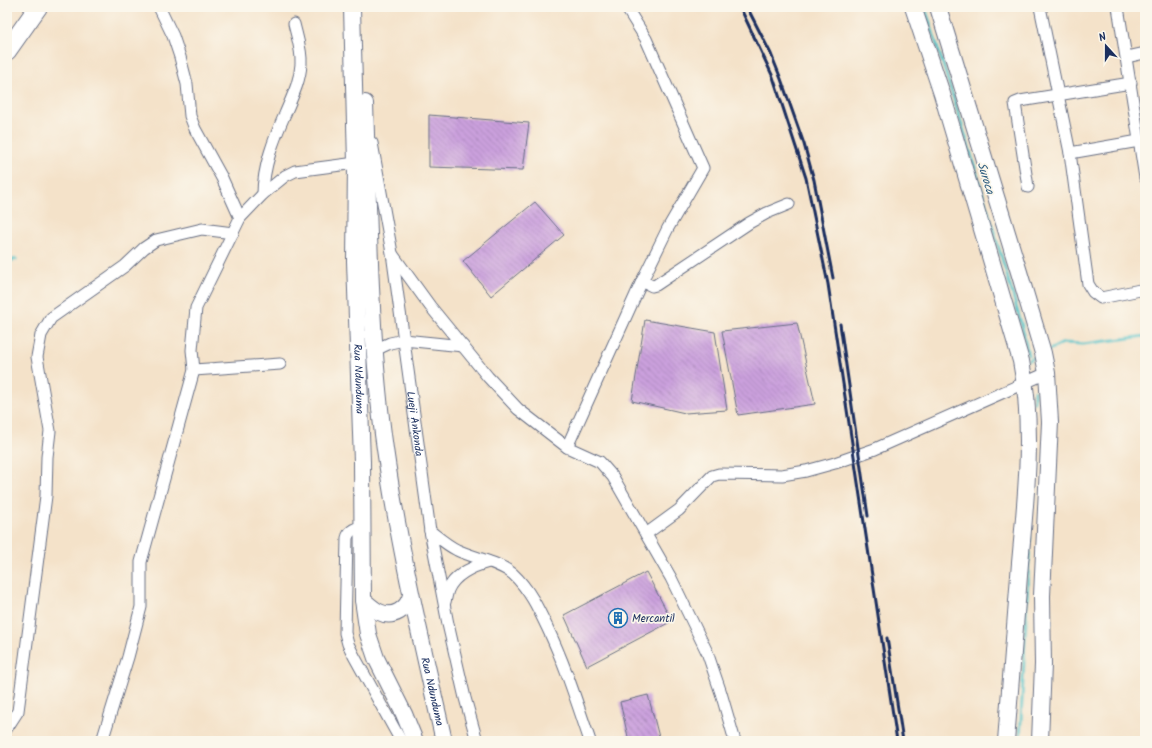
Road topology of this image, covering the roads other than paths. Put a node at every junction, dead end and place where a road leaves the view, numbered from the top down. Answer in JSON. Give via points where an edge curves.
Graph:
{"nodes":[{"id":1,"x":38,"y":7,"type":"edge"},
{"id":2,"x":159,"y":7,"type":"edge"},
{"id":3,"x":352,"y":7,"type":"edge"},
{"id":4,"x":363,"y":7,"type":"edge"},
{"id":5,"x":626,"y":7,"type":"edge"},
{"id":6,"x":913,"y":7,"type":"edge"},
{"id":7,"x":938,"y":7,"type":"edge"},
{"id":8,"x":1040,"y":7,"type":"edge"},
{"id":9,"x":1118,"y":7,"type":"edge"},
{"id":10,"x":294,"y":24,"type":"dead end"},
{"id":11,"x":7,"y":51,"type":"edge"},
{"id":12,"x":1145,"y":52,"type":"edge"},
{"id":13,"x":1127,"y":57,"type":"junction"},
{"id":14,"x":1131,"y":83,"type":"junction"},
{"id":15,"x":1058,"y":95,"type":"junction"},
{"id":16,"x":365,"y":103,"type":"junction"},
{"id":17,"x":1139,"y":141,"type":"junction"},
{"id":18,"x":1070,"y":152,"type":"junction"},
{"id":19,"x":356,"y":163,"type":"junction"},
{"id":20,"x":1145,"y":178,"type":"edge"},
{"id":21,"x":1028,"y":187,"type":"dead end"},
{"id":22,"x":263,"y":194,"type":"junction"},
{"id":23,"x":789,"y":204,"type":"dead end"},
{"id":24,"x":240,"y":218,"type":"junction"},
{"id":25,"x":233,"y":233,"type":"junction"},
{"id":26,"x":392,"y":253,"type":"junction"},
{"id":27,"x":642,"y":281,"type":"junction"},
{"id":28,"x":1145,"y":289,"type":"edge"},
{"id":29,"x":404,"y":340,"type":"junction"},
{"id":30,"x":463,"y":346,"type":"junction"},
{"id":31,"x":375,"y":350,"type":"junction"},
{"id":32,"x":280,"y":364,"type":"dead end"},
{"id":33,"x":194,"y":370,"type":"junction"},
{"id":34,"x":1047,"y":373,"type":"junction"},
{"id":35,"x":1025,"y":382,"type":"junction"},
{"id":36,"x":566,"y":447,"type":"junction"},
{"id":37,"x":362,"y":527,"type":"junction"},
{"id":38,"x":430,"y":531,"type":"junction"},
{"id":39,"x":646,"y":534,"type":"junction"},
{"id":40,"x":489,"y":562,"type":"junction"},
{"id":41,"x":411,"y":594,"type":"junction"},
{"id":42,"x":363,"y":600,"type":"junction"},
{"id":43,"x":445,"y":605,"type":"junction"},
{"id":44,"x":7,"y":728,"type":"edge"},
{"id":45,"x":102,"y":741,"type":"edge"},
{"id":46,"x":401,"y":741,"type":"edge"},
{"id":47,"x":415,"y":741,"type":"edge"},
{"id":48,"x":444,"y":741,"type":"edge"},
{"id":49,"x":477,"y":741,"type":"edge"},
{"id":50,"x":590,"y":741,"type":"edge"},
{"id":51,"x":735,"y":741,"type":"edge"},
{"id":52,"x":1006,"y":741,"type":"edge"},
{"id":53,"x":1040,"y":741,"type":"edge"}],
"edges":[{"from":1,"to":11,"type":"main road"},
{"from":2,"to":24,"type":"street","via":[[180,57],[187,84],[190,116]]},
{"from":3,"to":19,"type":"main road","name":"Rua Ndunduma"},
{"from":4,"to":16,"type":"main road","name":"Rua Ndunduma"},
{"from":5,"to":27,"type":"street","via":[[646,39],[703,168],[668,228]]},
{"from":6,"to":35,"type":"main road","via":[[942,94]]},
{"from":7,"to":34,"type":"main road"},
{"from":8,"to":15,"type":"street"},
{"from":9,"to":13,"type":"street"},
{"from":10,"to":22,"type":"street","via":[[301,65],[296,88],[274,140],[265,170]]},
{"from":12,"to":13,"type":"street"},
{"from":13,"to":14,"type":"street"},
{"from":14,"to":15,"type":"street"},
{"from":14,"to":17,"type":"street"},
{"from":15,"to":18,"type":"street"},
{"from":15,"to":21,"type":"street","via":[[1015,103]]},
{"from":16,"to":26,"type":"street","name":"Lueji Ankonda"},
{"from":16,"to":31,"type":"main road","name":"Rua Ndunduma"},
{"from":17,"to":18,"type":"street"},
{"from":17,"to":20,"type":"street"},
{"from":18,"to":28,"type":"street","via":[[1088,284],[1101,298]]},
{"from":19,"to":22,"type":"street","via":[[295,171]]},
{"from":19,"to":37,"type":"main road","name":"Rua Ndunduma","via":[[355,261]]},
{"from":22,"to":24,"type":"street"},
{"from":23,"to":27,"type":"street","via":[[749,223],[656,285],[652,286]]},
{"from":24,"to":25,"type":"street"},
{"from":25,"to":33,"type":"street","via":[[196,308],[192,350]]},
{"from":25,"to":44,"type":"street","via":[[202,229],[156,240],[125,266],[51,318],[41,335],[37,357],[50,431],[46,496],[18,711]]},
{"from":26,"to":29,"type":"street","name":"Lueji Ankonda"},
{"from":26,"to":30,"type":"street"},
{"from":27,"to":36,"type":"street"},
{"from":29,"to":30,"type":"street"},
{"from":29,"to":31,"type":"street"},
{"from":29,"to":38,"type":"street","name":"Lueji Ankonda"},
{"from":30,"to":36,"type":"street","via":[[518,409]]},
{"from":31,"to":41,"type":"main road","name":"Rua Ndunduma","via":[[384,447]]},
{"from":32,"to":33,"type":"street"},
{"from":33,"to":45,"type":"street","via":[[141,562],[140,607],[124,671]]},
{"from":34,"to":35,"type":"street"},
{"from":34,"to":53,"type":"main road","via":[[1050,422],[1042,596]]},
{"from":35,"to":39,"type":"street","via":[[875,449],[835,463],[782,475],[712,476],[679,510]]},
{"from":35,"to":52,"type":"main road","via":[[1028,425],[1027,474]]},
{"from":36,"to":39,"type":"street","via":[[606,467]]},
{"from":37,"to":42,"type":"main road","name":"Rua Ndunduma"},
{"from":37,"to":46,"type":"street","via":[[351,530],[347,538],[345,633],[354,656]]},
{"from":38,"to":40,"type":"street","via":[[457,550]]},
{"from":38,"to":43,"type":"street","name":"Lueji Ankonda"},
{"from":39,"to":51,"type":"street","via":[[671,578],[707,652]]},
{"from":40,"to":43,"type":"street","via":[[464,572],[456,579],[449,589]]},
{"from":40,"to":50,"type":"street","via":[[512,573],[535,602],[558,650]]},
{"from":41,"to":42,"type":"main road","via":[[405,608],[392,614],[378,612]]},
{"from":41,"to":48,"type":"main road","name":"Rua Ndunduma"},
{"from":42,"to":47,"type":"main road","name":"Rua Ndunduma","via":[[368,634],[376,658]]},
{"from":43,"to":49,"type":"street","name":"Lueji Ankonda"}]}
